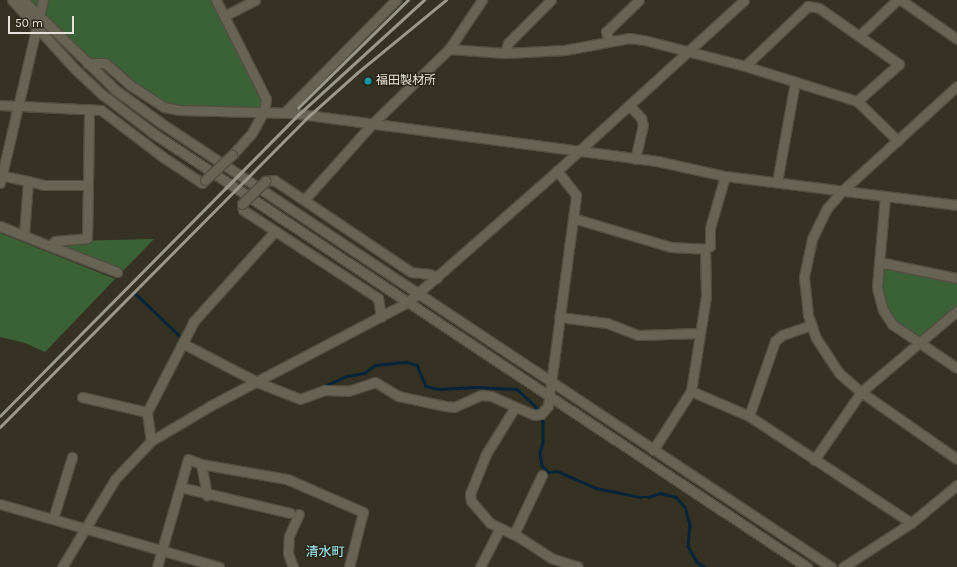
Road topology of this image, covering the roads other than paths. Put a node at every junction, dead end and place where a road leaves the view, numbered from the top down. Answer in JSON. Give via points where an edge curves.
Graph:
{"nodes":[{"id":1,"x":12,"y":0,"type":"edge"},
{"id":2,"x":23,"y":0,"type":"edge"},
{"id":3,"x":43,"y":0,"type":"edge"},
{"id":4,"x":216,"y":0,"type":"edge"},
{"id":5,"x":255,"y":0,"type":"edge"},
{"id":6,"x":396,"y":0,"type":"edge"},
{"id":7,"x":482,"y":0,"type":"edge"},
{"id":8,"x":551,"y":0,"type":"edge"},
{"id":9,"x":639,"y":0,"type":"edge"},
{"id":10,"x":744,"y":0,"type":"edge"},
{"id":11,"x":897,"y":0,"type":"edge"},
{"id":12,"x":902,"y":0,"type":"edge"},
{"id":13,"x":40,"y":15,"type":"junction"},
{"id":14,"x":224,"y":16,"type":"junction"},
{"id":15,"x":37,"y":27,"type":"junction"},
{"id":16,"x":859,"y":36,"type":"junction"},
{"id":17,"x":957,"y":39,"type":"edge"},
{"id":18,"x":609,"y":40,"type":"junction"},
{"id":19,"x":449,"y":49,"type":"junction"},
{"id":20,"x":685,"y":52,"type":"junction"},
{"id":21,"x":505,"y":53,"type":"junction"},
{"id":22,"x":87,"y":64,"type":"junction"},
{"id":23,"x":745,"y":66,"type":"junction"},
{"id":24,"x":795,"y":82,"type":"junction"},
{"id":25,"x":957,"y":86,"type":"edge"},
{"id":26,"x":857,"y":101,"type":"junction"},
{"id":27,"x":0,"y":105,"type":"edge"},
{"id":28,"x":629,"y":105,"type":"junction"},
{"id":29,"x":17,"y":106,"type":"junction"},
{"id":30,"x":89,"y":109,"type":"junction"},
{"id":31,"x":264,"y":111,"type":"junction"},
{"id":32,"x":285,"y":112,"type":"junction"},
{"id":33,"x":371,"y":125,"type":"junction"},
{"id":34,"x":898,"y":141,"type":"junction"},
{"id":35,"x":579,"y":151,"type":"junction"},
{"id":36,"x":635,"y":158,"type":"junction"},
{"id":37,"x":557,"y":171,"type":"junction"},
{"id":38,"x":726,"y":176,"type":"junction"},
{"id":39,"x":1,"y":178,"type":"edge"},
{"id":40,"x":28,"y":181,"type":"junction"},
{"id":41,"x":777,"y":182,"type":"junction"},
{"id":42,"x":88,"y":185,"type":"junction"},
{"id":43,"x":842,"y":191,"type":"junction"},
{"id":44,"x":885,"y":196,"type":"junction"},
{"id":45,"x":304,"y":200,"type":"junction"},
{"id":46,"x":957,"y":205,"type":"edge"},
{"id":47,"x":573,"y":218,"type":"junction"},
{"id":48,"x":0,"y":226,"type":"edge"},
{"id":49,"x":275,"y":231,"type":"junction"},
{"id":50,"x":24,"y":235,"type":"junction"},
{"id":51,"x":50,"y":246,"type":"junction"},
{"id":52,"x":705,"y":249,"type":"junction"},
{"id":53,"x":879,"y":262,"type":"junction"},
{"id":54,"x":117,"y":272,"type":"dead end"},
{"id":55,"x":437,"y":278,"type":"junction"},
{"id":56,"x":957,"y":278,"type":"edge"},
{"id":57,"x":419,"y":294,"type":"junction"},
{"id":58,"x":408,"y":302,"type":"junction"},
{"id":59,"x":957,"y":312,"type":"edge"},
{"id":60,"x":381,"y":317,"type":"junction"},
{"id":61,"x":559,"y":317,"type":"junction"},
{"id":62,"x":811,"y":325,"type":"junction"},
{"id":63,"x":700,"y":333,"type":"junction"},
{"id":64,"x":919,"y":343,"type":"junction"},
{"id":65,"x":184,"y":344,"type":"junction"},
{"id":66,"x":957,"y":368,"type":"edge"},
{"id":67,"x":257,"y":382,"type":"junction"},
{"id":68,"x":552,"y":382,"type":"junction"},
{"id":69,"x":691,"y":391,"type":"junction"},
{"id":70,"x":861,"y":392,"type":"junction"},
{"id":71,"x":550,"y":395,"type":"junction"},
{"id":72,"x":82,"y":397,"type":"dead end"},
{"id":73,"x":515,"y":407,"type":"junction"},
{"id":74,"x":147,"y":412,"type":"junction"},
{"id":75,"x":749,"y":416,"type":"junction"},
{"id":76,"x":152,"y":441,"type":"junction"},
{"id":77,"x":653,"y":450,"type":"junction"},
{"id":78,"x":72,"y":457,"type":"dead end"},
{"id":79,"x":957,"y":459,"type":"edge"},
{"id":80,"x":814,"y":460,"type":"junction"},
{"id":81,"x":201,"y":464,"type":"junction"},
{"id":82,"x":542,"y":475,"type":"dead end"},
{"id":83,"x":957,"y":486,"type":"edge"},
{"id":84,"x":180,"y":487,"type":"junction"},
{"id":85,"x":207,"y":495,"type":"junction"},
{"id":86,"x":0,"y":504,"type":"edge"},
{"id":87,"x":53,"y":519,"type":"junction"},
{"id":88,"x":911,"y":523,"type":"junction"},
{"id":89,"x":84,"y":527,"type":"junction"},
{"id":90,"x":500,"y":528,"type":"junction"},
{"id":91,"x":514,"y":534,"type":"junction"},
{"id":92,"x":163,"y":551,"type":"junction"},
{"id":93,"x":62,"y":567,"type":"edge"},
{"id":94,"x":157,"y":567,"type":"edge"},
{"id":95,"x":219,"y":567,"type":"edge"},
{"id":96,"x":293,"y":567,"type":"edge"},
{"id":97,"x":349,"y":567,"type":"edge"},
{"id":98,"x":480,"y":567,"type":"edge"},
{"id":99,"x":578,"y":567,"type":"edge"},
{"id":100,"x":807,"y":567,"type":"edge"},
{"id":101,"x":831,"y":567,"type":"edge"},
{"id":102,"x":843,"y":567,"type":"edge"}],
"edges":[{"from":1,"to":15,"type":"street"},
{"from":2,"to":13,"type":"street"},
{"from":3,"to":13,"type":"street"},
{"from":4,"to":14,"type":"street"},
{"from":5,"to":14,"type":"street"},
{"from":6,"to":32,"type":"street"},
{"from":7,"to":19,"type":"street"},
{"from":8,"to":21,"type":"street","via":[[508,44]]},
{"from":9,"to":18,"type":"street","via":[[606,32]]},
{"from":10,"to":20,"type":"street"},
{"from":11,"to":16,"type":"street"},
{"from":12,"to":17,"type":"street"},
{"from":13,"to":15,"type":"street"},
{"from":13,"to":22,"type":"street"},
{"from":14,"to":31,"type":"street","via":[[262,88],[266,100]]},
{"from":15,"to":29,"type":"street"},
{"from":15,"to":58,"type":"street","via":[[103,95],[153,133]]},
{"from":16,"to":23,"type":"street","via":[[819,8],[808,6]]},
{"from":16,"to":26,"type":"street","via":[[899,64]]},
{"from":18,"to":20,"type":"street","via":[[644,40]]},
{"from":18,"to":21,"type":"street","via":[[565,50]]},
{"from":19,"to":21,"type":"street"},
{"from":19,"to":33,"type":"street"},
{"from":20,"to":23,"type":"street"},
{"from":20,"to":28,"type":"street"},
{"from":22,"to":31,"type":"street","via":[[105,64],[130,85],[164,107],[180,110]]},
{"from":22,"to":57,"type":"street","via":[[117,91],[161,123]]},
{"from":23,"to":24,"type":"street"},
{"from":24,"to":26,"type":"street"},
{"from":24,"to":41,"type":"street"},
{"from":25,"to":34,"type":"street"},
{"from":26,"to":34,"type":"street"},
{"from":27,"to":29,"type":"street"},
{"from":28,"to":35,"type":"street"},
{"from":28,"to":36,"type":"street","via":[[641,118],[643,125]]},
{"from":29,"to":30,"type":"street"},
{"from":29,"to":39,"type":"street"},
{"from":30,"to":31,"type":"street","bridge":true,"via":[[101,110],[202,183],[251,134]]},
{"from":30,"to":42,"type":"street"},
{"from":31,"to":32,"type":"street"},
{"from":32,"to":33,"type":"street"},
{"from":33,"to":35,"type":"street"},
{"from":33,"to":45,"type":"street"},
{"from":34,"to":43,"type":"street"},
{"from":35,"to":36,"type":"street"},
{"from":35,"to":37,"type":"street"},
{"from":36,"to":38,"type":"street"},
{"from":37,"to":47,"type":"street","via":[[576,195]]},
{"from":37,"to":55,"type":"street"},
{"from":38,"to":41,"type":"street"},
{"from":38,"to":52,"type":"street","via":[[710,228],[710,246]]},
{"from":39,"to":40,"type":"street"},
{"from":40,"to":42,"type":"street","via":[[44,185]]},
{"from":40,"to":50,"type":"street"},
{"from":41,"to":43,"type":"street"},
{"from":42,"to":51,"type":"street","via":[[87,238],[55,241]]},
{"from":43,"to":44,"type":"street"},
{"from":43,"to":62,"type":"street","via":[[818,223],[807,256],[805,295]]},
{"from":44,"to":46,"type":"street"},
{"from":44,"to":53,"type":"street"},
{"from":45,"to":49,"type":"street","bridge":true,"via":[[274,180],[265,181],[242,204],[243,210]]},
{"from":45,"to":55,"type":"street","via":[[411,272],[430,274]]},
{"from":47,"to":52,"type":"street","via":[[671,247]]},
{"from":47,"to":61,"type":"street"},
{"from":48,"to":50,"type":"street"},
{"from":49,"to":60,"type":"street","via":[[378,298]]},
{"from":49,"to":65,"type":"street","via":[[194,321]]},
{"from":50,"to":51,"type":"street"},
{"from":51,"to":54,"type":"street"},
{"from":52,"to":63,"type":"street","via":[[706,296]]},
{"from":53,"to":56,"type":"street"},
{"from":53,"to":64,"type":"street","via":[[877,288],[883,310],[892,324]]},
{"from":55,"to":57,"type":"street"},
{"from":57,"to":58,"type":"street"},
{"from":57,"to":68,"type":"street"},
{"from":58,"to":60,"type":"street"},
{"from":58,"to":71,"type":"street"},
{"from":59,"to":64,"type":"street"},
{"from":60,"to":67,"type":"street"},
{"from":61,"to":63,"type":"street","via":[[607,323],[638,335]]},
{"from":61,"to":68,"type":"street"},
{"from":62,"to":70,"type":"street","via":[[816,338],[839,373]]},
{"from":62,"to":75,"type":"street","via":[[782,335],[775,341]]},
{"from":63,"to":69,"type":"street"},
{"from":64,"to":66,"type":"street"},
{"from":64,"to":70,"type":"street"},
{"from":65,"to":67,"type":"street"},
{"from":65,"to":74,"type":"street"},
{"from":67,"to":73,"type":"street","via":[[300,398],[325,390],[348,391],[375,382],[398,396],[445,406],[454,407],[481,395],[491,396]]},
{"from":67,"to":76,"type":"street"},
{"from":68,"to":71,"type":"street"},
{"from":68,"to":77,"type":"street"},
{"from":69,"to":75,"type":"street"},
{"from":69,"to":77,"type":"street"},
{"from":70,"to":79,"type":"street"},
{"from":70,"to":80,"type":"street"},
{"from":71,"to":73,"type":"street","via":[[548,406],[541,414],[534,415]]},
{"from":71,"to":100,"type":"street"},
{"from":72,"to":74,"type":"street"},
{"from":73,"to":90,"type":"street","via":[[486,454],[470,494],[471,502],[479,513],[490,524]]},
{"from":74,"to":76,"type":"street"},
{"from":75,"to":80,"type":"street"},
{"from":76,"to":89,"type":"street","via":[[114,479]]},
{"from":77,"to":101,"type":"street"},
{"from":78,"to":87,"type":"street"},
{"from":80,"to":88,"type":"street"},
{"from":81,"to":84,"type":"street","via":[[188,460]]},
{"from":81,"to":85,"type":"street"},
{"from":81,"to":97,"type":"street","via":[[287,479],[363,512]]},
{"from":82,"to":91,"type":"street"},
{"from":83,"to":88,"type":"street"},
{"from":84,"to":85,"type":"street"},
{"from":84,"to":92,"type":"street"},
{"from":85,"to":96,"type":"street","via":[[294,513],[288,553]]},
{"from":86,"to":87,"type":"street"},
{"from":87,"to":89,"type":"street"},
{"from":88,"to":102,"type":"street"},
{"from":89,"to":92,"type":"street"},
{"from":89,"to":93,"type":"street"},
{"from":90,"to":91,"type":"street"},
{"from":90,"to":98,"type":"street"},
{"from":91,"to":99,"type":"street","via":[[551,558]]},
{"from":92,"to":94,"type":"street"},
{"from":92,"to":95,"type":"street"}]}
